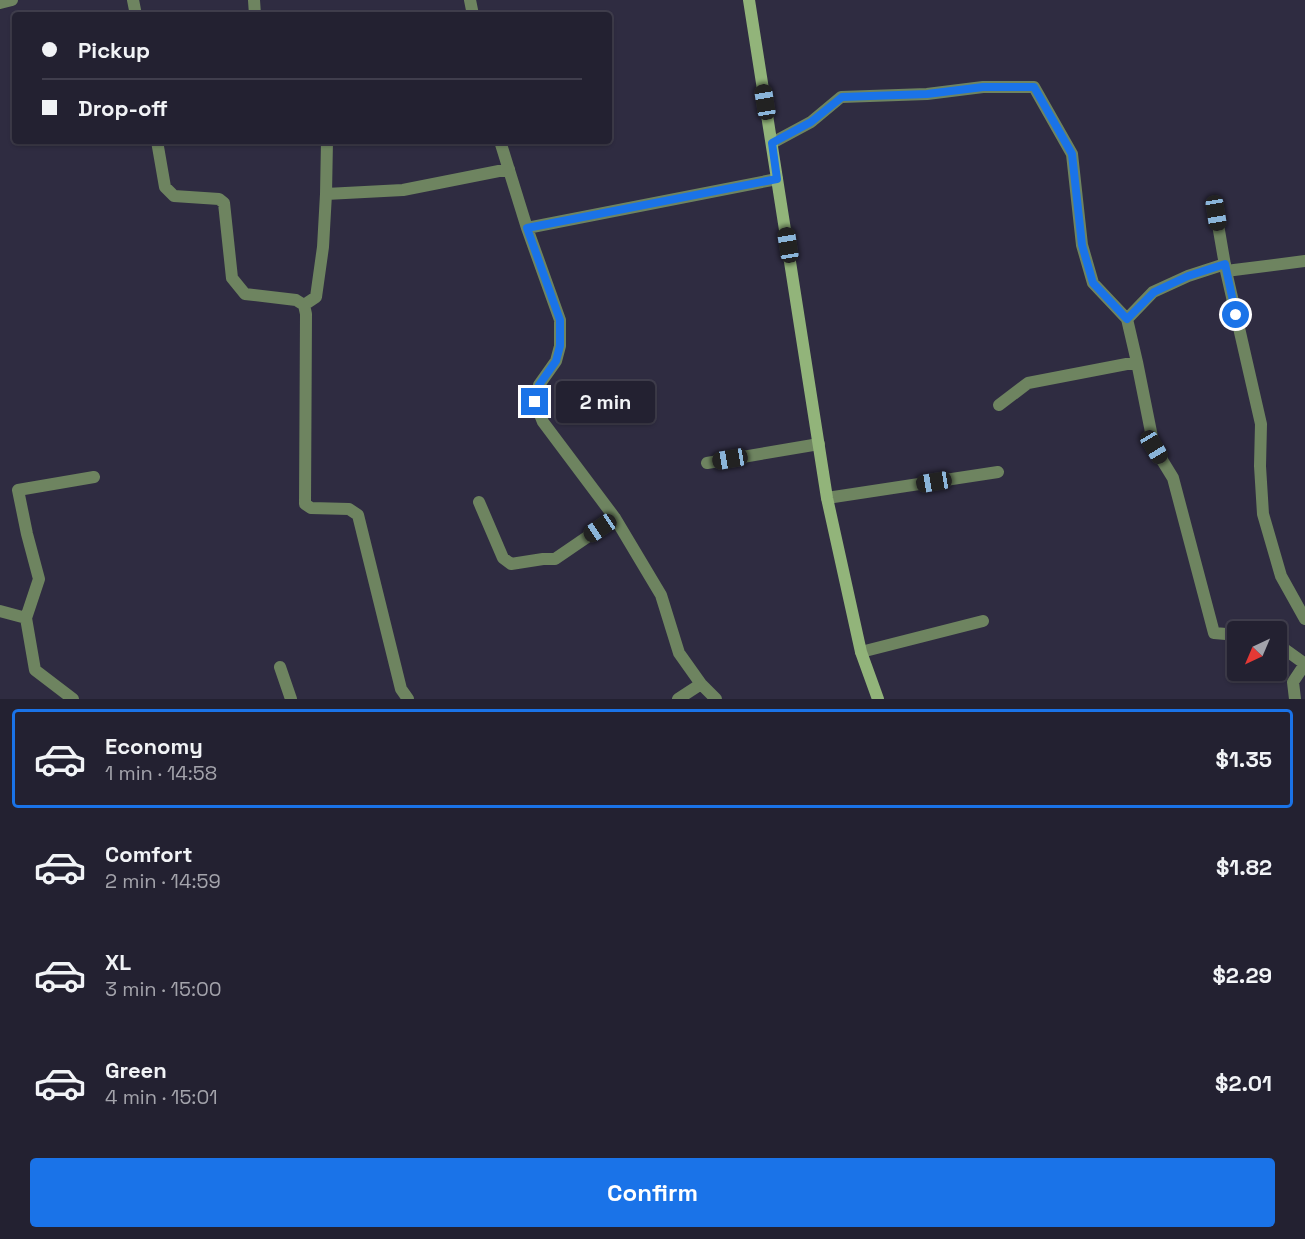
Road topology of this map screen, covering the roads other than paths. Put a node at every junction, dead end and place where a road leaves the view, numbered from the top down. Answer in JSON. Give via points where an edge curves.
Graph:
{"nodes":[{"id":1,"x":12,"y":0,"type":"edge"},
{"id":2,"x":749,"y":0,"type":"edge"},
{"id":3,"x":0,"y":3,"type":"edge"},
{"id":4,"x":772,"y":143,"type":"junction"},
{"id":5,"x":158,"y":144,"type":"edge"},
{"id":6,"x":327,"y":144,"type":"edge"},
{"id":7,"x":501,"y":144,"type":"edge"},
{"id":8,"x":509,"y":170,"type":"junction"},
{"id":9,"x":777,"y":179,"type":"junction"},
{"id":10,"x":326,"y":194,"type":"junction"},
{"id":11,"x":1216,"y":213,"type":"dead end"},
{"id":12,"x":527,"y":228,"type":"junction"},
{"id":13,"x":1305,"y":261,"type":"edge"},
{"id":14,"x":1225,"y":268,"type":"junction"},
{"id":15,"x":304,"y":304,"type":"junction"},
{"id":16,"x":1127,"y":319,"type":"junction"},
{"id":17,"x":1137,"y":362,"type":"junction"},
{"id":18,"x":999,"y":405,"type":"dead end"},
{"id":19,"x":819,"y":444,"type":"junction"},
{"id":20,"x":707,"y":463,"type":"dead end"},
{"id":21,"x":998,"y":472,"type":"dead end"},
{"id":22,"x":94,"y":477,"type":"dead end"},
{"id":23,"x":827,"y":498,"type":"junction"},
{"id":24,"x":479,"y":502,"type":"dead end"},
{"id":25,"x":615,"y":518,"type":"junction"},
{"id":26,"x":0,"y":611,"type":"edge"},
{"id":27,"x":26,"y":618,"type":"junction"},
{"id":28,"x":1305,"y":619,"type":"edge"},
{"id":29,"x":983,"y":621,"type":"dead end"},
{"id":30,"x":1227,"y":634,"type":"edge"},
{"id":31,"x":1287,"y":651,"type":"edge"},
{"id":32,"x":861,"y":652,"type":"junction"},
{"id":33,"x":1305,"y":664,"type":"edge"},
{"id":34,"x":280,"y":667,"type":"dead end"},
{"id":35,"x":701,"y":684,"type":"junction"},
{"id":36,"x":73,"y":699,"type":"edge"},
{"id":37,"x":291,"y":699,"type":"edge"},
{"id":38,"x":408,"y":699,"type":"edge"},
{"id":39,"x":678,"y":699,"type":"edge"},
{"id":40,"x":716,"y":699,"type":"edge"},
{"id":41,"x":878,"y":699,"type":"edge"},
{"id":42,"x":1295,"y":699,"type":"edge"}],
"edges":[{"from":1,"to":3,"type":"street"},
{"from":2,"to":4,"type":"street"},
{"from":4,"to":9,"type":"street"},
{"from":4,"to":16,"type":"street","via":[[811,122],[842,97],[1034,87],[1072,154],[1082,245],[1093,283]]},
{"from":5,"to":15,"type":"street","via":[[165,188],[174,196],[219,199],[224,203],[232,278],[245,294]]},
{"from":6,"to":10,"type":"street"},
{"from":7,"to":8,"type":"street"},
{"from":8,"to":10,"type":"street","via":[[403,190]]},
{"from":8,"to":12,"type":"street"},
{"from":9,"to":12,"type":"street"},
{"from":9,"to":19,"type":"street"},
{"from":10,"to":15,"type":"street","via":[[316,297]]},
{"from":11,"to":14,"type":"street"},
{"from":12,"to":25,"type":"street","via":[[560,320],[556,361],[539,385],[535,402],[543,422]]},
{"from":13,"to":14,"type":"street"},
{"from":14,"to":16,"type":"street","via":[[1188,276],[1154,292]]},
{"from":14,"to":28,"type":"street","via":[[1261,424],[1263,514],[1281,576]]},
{"from":15,"to":38,"type":"street","via":[[305,504],[311,508],[349,509],[358,515],[401,689]]},
{"from":16,"to":17,"type":"street"},
{"from":17,"to":18,"type":"street","via":[[1028,383]]},
{"from":17,"to":30,"type":"street","via":[[1154,447],[1173,478],[1214,633]]},
{"from":19,"to":20,"type":"street"},
{"from":19,"to":23,"type":"street"},
{"from":21,"to":23,"type":"street"},
{"from":22,"to":27,"type":"street","via":[[18,490],[39,579]]},
{"from":23,"to":32,"type":"street"},
{"from":24,"to":25,"type":"street","via":[[503,558],[511,564],[555,559]]},
{"from":25,"to":35,"type":"street","via":[[661,595],[680,653]]},
{"from":26,"to":27,"type":"street"},
{"from":27,"to":36,"type":"street","via":[[35,670]]},
{"from":29,"to":32,"type":"street"},
{"from":31,"to":33,"type":"street"},
{"from":32,"to":41,"type":"street"},
{"from":33,"to":42,"type":"street","via":[[1293,682]]},
{"from":34,"to":37,"type":"street"},
{"from":35,"to":39,"type":"street"},
{"from":35,"to":40,"type":"street"}]}
